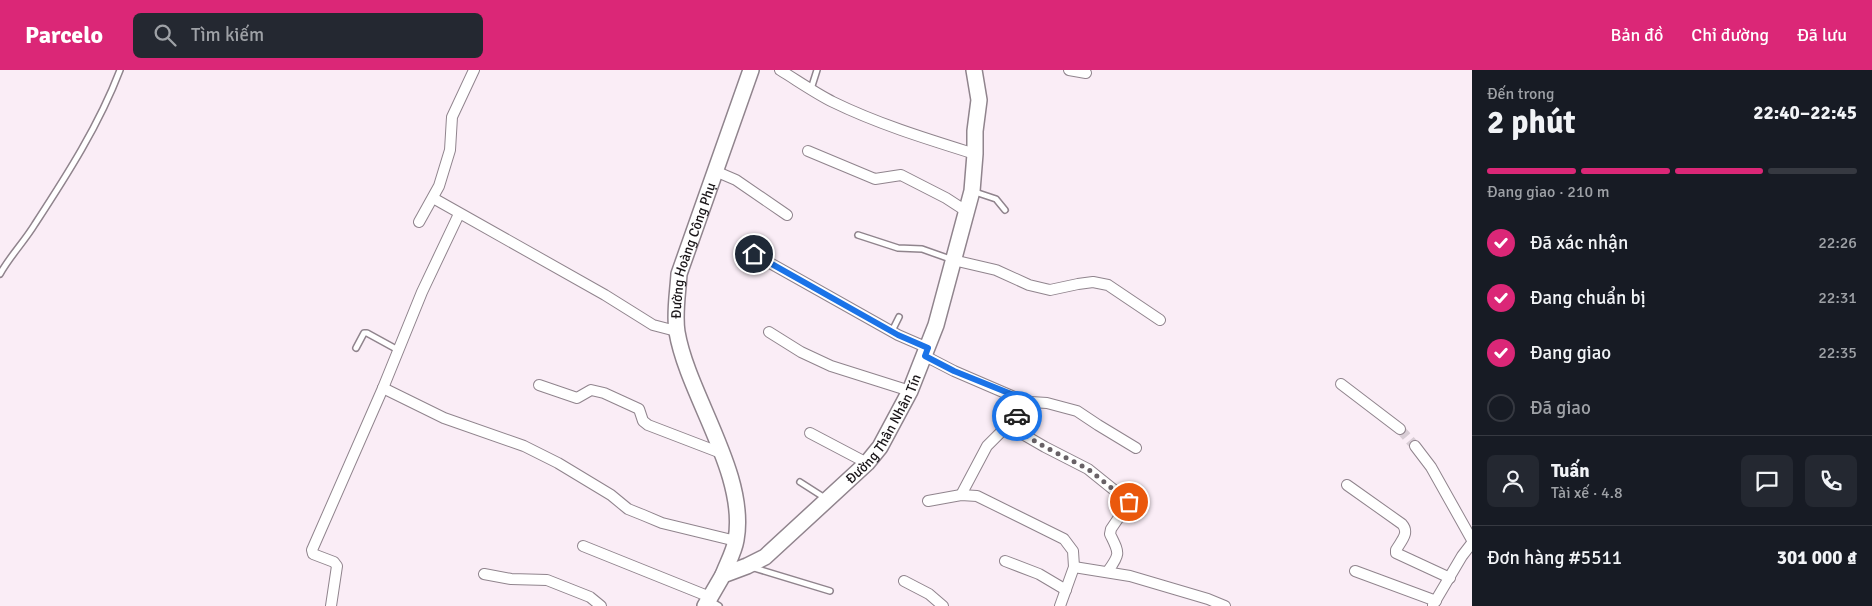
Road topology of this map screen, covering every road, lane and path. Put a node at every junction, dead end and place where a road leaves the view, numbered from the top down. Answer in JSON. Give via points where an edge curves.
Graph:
{"nodes":[{"id":1,"x":120,"y":70,"type":"edge"},
{"id":2,"x":474,"y":70,"type":"edge"},
{"id":3,"x":751,"y":70,"type":"edge"},
{"id":4,"x":780,"y":70,"type":"edge"},
{"id":5,"x":817,"y":70,"type":"edge"},
{"id":6,"x":974,"y":70,"type":"edge"},
{"id":7,"x":1069,"y":70,"type":"edge"},
{"id":8,"x":1086,"y":73,"type":"dead end"},
{"id":9,"x":811,"y":89,"type":"junction"},
{"id":10,"x":808,"y":151,"type":"dead end"},
{"id":11,"x":975,"y":154,"type":"junction"},
{"id":12,"x":714,"y":170,"type":"junction"},
{"id":13,"x":972,"y":191,"type":"junction"},
{"id":14,"x":433,"y":198,"type":"junction"},
{"id":15,"x":1005,"y":210,"type":"dead end"},
{"id":16,"x":966,"y":211,"type":"junction"},
{"id":17,"x":459,"y":214,"type":"junction"},
{"id":18,"x":787,"y":215,"type":"dead end"},
{"id":19,"x":419,"y":222,"type":"dead end"},
{"id":20,"x":858,"y":235,"type":"dead end"},
{"id":21,"x":754,"y":254,"type":"dead end"},
{"id":22,"x":953,"y":260,"type":"junction"},
{"id":23,"x":0,"y":274,"type":"edge"},
{"id":24,"x":899,"y":317,"type":"dead end"},
{"id":25,"x":1160,"y":320,"type":"dead end"},
{"id":26,"x":676,"y":330,"type":"junction"},
{"id":27,"x":769,"y":332,"type":"dead end"},
{"id":28,"x":892,"y":332,"type":"junction"},
{"id":29,"x":356,"y":348,"type":"dead end"},
{"id":30,"x":399,"y":350,"type":"junction"},
{"id":31,"x":926,"y":352,"type":"junction"},
{"id":32,"x":1341,"y":384,"type":"dead end"},
{"id":33,"x":539,"y":385,"type":"dead end"},
{"id":34,"x":383,"y":388,"type":"junction"},
{"id":35,"x":910,"y":391,"type":"junction"},
{"id":36,"x":1031,"y":402,"type":"junction"},
{"id":37,"x":1007,"y":425,"type":"junction"},
{"id":38,"x":1400,"y":429,"type":"tunnel mouth"},
{"id":39,"x":810,"y":432,"type":"dead end"},
{"id":40,"x":1415,"y":446,"type":"tunnel mouth"},
{"id":41,"x":1136,"y":448,"type":"dead end"},
{"id":42,"x":721,"y":453,"type":"junction"},
{"id":43,"x":868,"y":463,"type":"junction"},
{"id":44,"x":800,"y":482,"type":"dead end"},
{"id":45,"x":1348,"y":485,"type":"dead end"},
{"id":46,"x":961,"y":495,"type":"junction"},
{"id":47,"x":827,"y":500,"type":"junction"},
{"id":48,"x":928,"y":501,"type":"dead end"},
{"id":49,"x":736,"y":541,"type":"junction"},
{"id":50,"x":1472,"y":542,"type":"edge"},
{"id":51,"x":583,"y":546,"type":"dead end"},
{"id":52,"x":1467,"y":557,"type":"edge"},
{"id":53,"x":1005,"y":561,"type":"dead end"},
{"id":54,"x":747,"y":566,"type":"junction"},
{"id":55,"x":1074,"y":567,"type":"junction"},
{"id":56,"x":1108,"y":571,"type":"junction"},
{"id":57,"x":1355,"y":571,"type":"dead end"},
{"id":58,"x":484,"y":574,"type":"dead end"},
{"id":59,"x":723,"y":576,"type":"junction"},
{"id":60,"x":1450,"y":578,"type":"junction"},
{"id":61,"x":904,"y":581,"type":"dead end"},
{"id":62,"x":1066,"y":590,"type":"junction"},
{"id":63,"x":830,"y":591,"type":"dead end"},
{"id":64,"x":711,"y":602,"type":"edge"},
{"id":65,"x":1434,"y":603,"type":"edge"},
{"id":66,"x":331,"y":606,"type":"edge"},
{"id":67,"x":601,"y":606,"type":"edge"},
{"id":68,"x":943,"y":606,"type":"edge"},
{"id":69,"x":1060,"y":606,"type":"edge"},
{"id":70,"x":1223,"y":606,"type":"edge"}],
"edges":[{"from":1,"to":23,"type":"lane","via":[[84,146]]},
{"from":2,"to":14,"type":"street","via":[[452,117],[450,150]]},
{"from":3,"to":12,"type":"street","name":"Đường Hoàng Công Phụ"},
{"from":4,"to":9,"type":"street"},
{"from":5,"to":9,"type":"lane"},
{"from":6,"to":11,"type":"street","name":"Đường Thân Nhân Tín","via":[[979,100]]},
{"from":7,"to":8,"type":"street"},
{"from":9,"to":11,"type":"street","via":[[857,113]]},
{"from":10,"to":16,"type":"street","via":[[875,179],[901,175]]},
{"from":11,"to":13,"type":"street","name":"Đường Thân Nhân Tín"},
{"from":12,"to":18,"type":"street","via":[[736,180]]},
{"from":12,"to":26,"type":"street","name":"Đường Hoàng Công Phụ","via":[[680,274]]},
{"from":13,"to":15,"type":"lane","via":[[996,199]]},
{"from":13,"to":16,"type":"street","name":"Đường Thân Nhân Tín"},
{"from":14,"to":17,"type":"street"},
{"from":14,"to":19,"type":"street"},
{"from":16,"to":22,"type":"street","name":"Đường Thân Nhân Tín"},
{"from":17,"to":26,"type":"street","via":[[653,325]]},
{"from":17,"to":30,"type":"street"},
{"from":20,"to":22,"type":"lane","via":[[898,248],[922,249]]},
{"from":21,"to":28,"type":"street"},
{"from":22,"to":25,"type":"street","via":[[996,270],[1029,286],[1050,290],[1086,283],[1108,285]]},
{"from":22,"to":31,"type":"street","name":"Đường Thân Nhân Tín"},
{"from":24,"to":28,"type":"lane"},
{"from":26,"to":42,"type":"street","name":"Đường Hoàng Công Phụ"},
{"from":27,"to":35,"type":"street","via":[[831,366]]},
{"from":28,"to":31,"type":"street"},
{"from":29,"to":30,"type":"lane","via":[[367,333]]},
{"from":30,"to":34,"type":"street"},
{"from":31,"to":35,"type":"street","name":"Đường Thân Nhân Tín"},
{"from":31,"to":36,"type":"street","via":[[954,371]]},
{"from":32,"to":38,"type":"street"},
{"from":33,"to":42,"type":"street","via":[[577,398],[591,390],[604,393],[639,409],[648,425]]},
{"from":34,"to":49,"type":"street","via":[[444,418],[524,446],[611,495],[628,509],[662,523]]},
{"from":34,"to":66,"type":"street","via":[[312,550],[313,554],[334,562],[336,566]]},
{"from":35,"to":43,"type":"street","name":"Đường Thân Nhân Tín","via":[[880,448]]},
{"from":36,"to":37,"type":"street"},
{"from":36,"to":41,"type":"street","via":[[1077,411]]},
{"from":37,"to":46,"type":"street","via":[[987,446]]},
{"from":37,"to":56,"type":"street","via":[[1088,469],[1131,500],[1111,529],[1110,534],[1118,550]]},
{"from":39,"to":43,"type":"street"},
{"from":40,"to":50,"type":"street","via":[[1431,467]]},
{"from":42,"to":49,"type":"street","name":"Đường Hoàng Công Phụ","via":[[732,482],[738,513]]},
{"from":43,"to":47,"type":"street","name":"Đường Thân Nhân Tín"},
{"from":44,"to":47,"type":"lane"},
{"from":45,"to":60,"type":"street","via":[[1406,529],[1396,554]]},
{"from":46,"to":48,"type":"street"},
{"from":46,"to":55,"type":"street","via":[[977,496],[1064,539],[1073,551]]},
{"from":47,"to":54,"type":"street","name":"Đường Thân Nhân Tín","via":[[765,556]]},
{"from":49,"to":59,"type":"street","name":"Đường Hoàng Công Phụ"},
{"from":50,"to":52,"type":"street"},
{"from":51,"to":64,"type":"street"},
{"from":52,"to":60,"type":"street"},
{"from":53,"to":62,"type":"street","via":[[1039,574]]},
{"from":54,"to":59,"type":"street","name":"Đường Thân Nhân Tín"},
{"from":54,"to":63,"type":"lane"},
{"from":55,"to":56,"type":"street"},
{"from":55,"to":62,"type":"street"},
{"from":56,"to":70,"type":"street","via":[[1208,598]]},
{"from":57,"to":65,"type":"street"},
{"from":58,"to":67,"type":"street","via":[[547,580],[590,597]]},
{"from":59,"to":64,"type":"street"},
{"from":60,"to":65,"type":"street"},
{"from":61,"to":68,"type":"street","via":[[929,594]]},
{"from":62,"to":69,"type":"street"}]}
